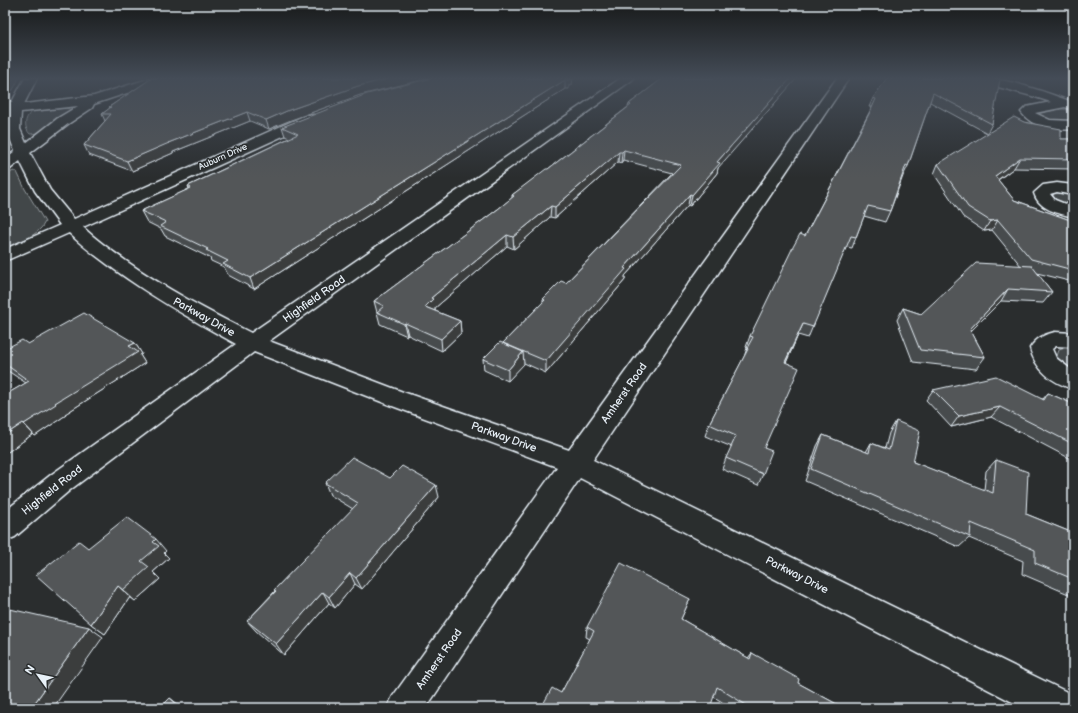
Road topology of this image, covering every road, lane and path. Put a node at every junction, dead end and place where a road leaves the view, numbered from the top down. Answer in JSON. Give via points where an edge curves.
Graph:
{"nodes":[{"id":1,"x":11,"y":111,"type":"edge"},
{"id":2,"x":78,"y":111,"type":"edge"},
{"id":3,"x":581,"y":111,"type":"edge"},
{"id":4,"x":820,"y":111,"type":"edge"},
{"id":5,"x":1028,"y":111,"type":"edge"},
{"id":6,"x":324,"y":113,"type":"edge"},
{"id":7,"x":1073,"y":125,"type":"edge"},
{"id":8,"x":22,"y":152,"type":"junction"},
{"id":9,"x":5,"y":166,"type":"edge"},
{"id":10,"x":1073,"y":190,"type":"edge"},
{"id":11,"x":1073,"y":212,"type":"edge"},
{"id":12,"x":71,"y":226,"type":"junction"},
{"id":13,"x":5,"y":256,"type":"edge"},
{"id":14,"x":1073,"y":340,"type":"edge"},
{"id":15,"x":252,"y":343,"type":"junction"},
{"id":16,"x":1073,"y":381,"type":"edge"},
{"id":17,"x":575,"y":462,"type":"junction"},
{"id":18,"x":5,"y":528,"type":"edge"},
{"id":19,"x":405,"y":708,"type":"edge"},
{"id":20,"x":1061,"y":708,"type":"edge"}],
"edges":[{"from":1,"to":8,"type":"street","name":"Parkway Drive"},
{"from":2,"to":8,"type":"street"},
{"from":3,"to":15,"type":"street","name":"Highfield Road"},
{"from":4,"to":17,"type":"street","name":"Amherst Road"},
{"from":5,"to":7,"type":"street","via":[[1036,120],[1047,124]]},
{"from":6,"to":12,"type":"street","name":"Auburn Drive"},
{"from":8,"to":9,"type":"street"},
{"from":8,"to":12,"type":"street","name":"Parkway Drive","via":[[43,191]]},
{"from":10,"to":11,"type":"street","via":[[1051,188],[1042,193],[1051,204]]},
{"from":12,"to":13,"type":"street","name":"Auburn Drive"},
{"from":12,"to":15,"type":"street","name":"Parkway Drive","via":[[88,242],[147,284]]},
{"from":14,"to":16,"type":"street","via":[[1053,339],[1045,342],[1041,348],[1042,356],[1048,364]]},
{"from":15,"to":17,"type":"street","name":"Parkway Drive","via":[[395,398]]},
{"from":15,"to":18,"type":"street","name":"Highfield Road","via":[[61,482]]},
{"from":17,"to":19,"type":"street","name":"Amherst Road"},
{"from":17,"to":20,"type":"street","name":"Parkway Drive"}]}
